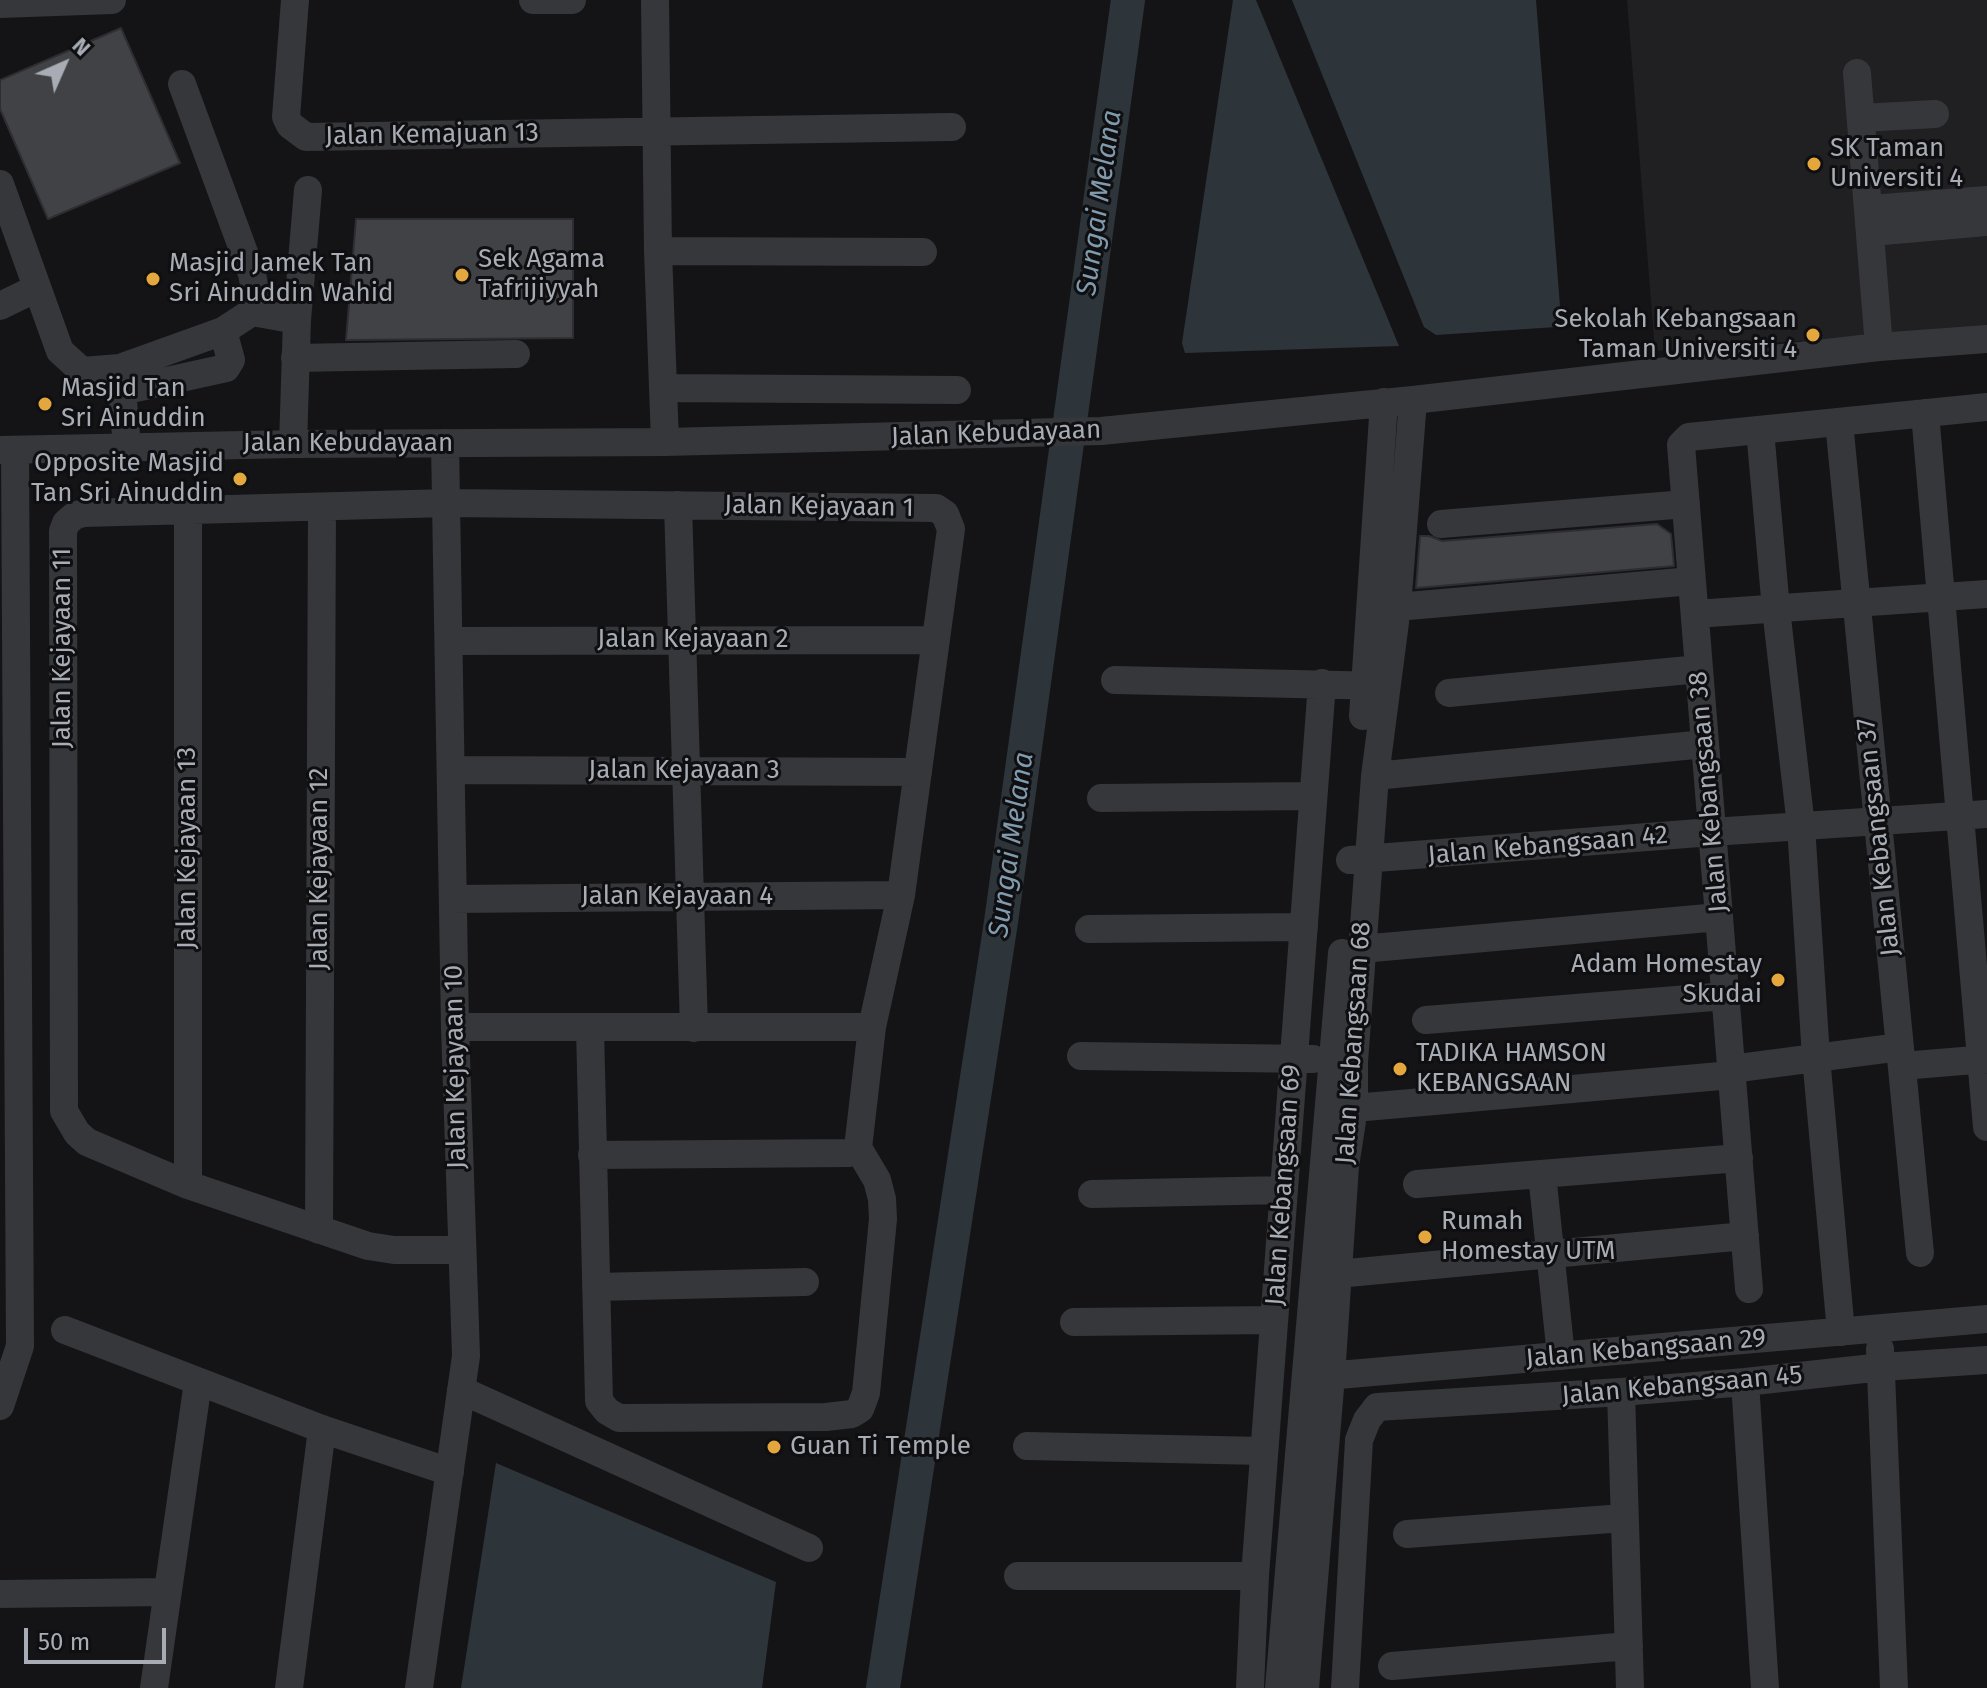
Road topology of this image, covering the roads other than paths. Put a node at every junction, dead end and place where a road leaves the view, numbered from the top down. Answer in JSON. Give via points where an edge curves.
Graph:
{"nodes":[{"id":1,"x":112,"y":0,"type":"edge"},
{"id":2,"x":295,"y":0,"type":"edge"},
{"id":3,"x":533,"y":0,"type":"edge"},
{"id":4,"x":562,"y":0,"type":"edge"},
{"id":5,"x":572,"y":0,"type":"edge"},
{"id":6,"x":655,"y":0,"type":"edge"},
{"id":7,"x":0,"y":4,"type":"edge"},
{"id":8,"x":1857,"y":73,"type":"dead end"},
{"id":9,"x":182,"y":84,"type":"dead end"},
{"id":10,"x":1935,"y":114,"type":"dead end"},
{"id":11,"x":1861,"y":118,"type":"junction"},
{"id":12,"x":952,"y":127,"type":"dead end"},
{"id":13,"x":657,"y":130,"type":"junction"},
{"id":14,"x":0,"y":184,"type":"edge"},
{"id":15,"x":308,"y":190,"type":"dead end"},
{"id":16,"x":1987,"y":200,"type":"edge"},
{"id":17,"x":1871,"y":220,"type":"junction"},
{"id":18,"x":1987,"y":222,"type":"edge"},
{"id":19,"x":10,"y":242,"type":"edge"},
{"id":20,"x":658,"y":251,"type":"junction"},
{"id":21,"x":923,"y":252,"type":"dead end"},
{"id":22,"x":37,"y":288,"type":"junction"},
{"id":23,"x":0,"y":306,"type":"edge"},
{"id":24,"x":252,"y":312,"type":"junction"},
{"id":25,"x":297,"y":320,"type":"junction"},
{"id":26,"x":1987,"y":339,"type":"edge"},
{"id":27,"x":1879,"y":347,"type":"junction"},
{"id":28,"x":516,"y":354,"type":"dead end"},
{"id":29,"x":295,"y":358,"type":"junction"},
{"id":30,"x":121,"y":380,"type":"junction"},
{"id":31,"x":664,"y":388,"type":"junction"},
{"id":32,"x":957,"y":390,"type":"dead end"},
{"id":33,"x":1413,"y":400,"type":"junction"},
{"id":34,"x":1384,"y":402,"type":"junction"},
{"id":35,"x":1987,"y":407,"type":"edge"},
{"id":36,"x":1925,"y":413,"type":"junction"},
{"id":37,"x":1839,"y":422,"type":"junction"},
{"id":38,"x":1760,"y":430,"type":"junction"},
{"id":39,"x":665,"y":442,"type":"junction"},
{"id":40,"x":445,"y":443,"type":"junction"},
{"id":41,"x":293,"y":444,"type":"junction"},
{"id":42,"x":127,"y":446,"type":"junction"},
{"id":43,"x":8,"y":450,"type":"edge"},
{"id":44,"x":448,"y":503,"type":"junction"},
{"id":45,"x":1686,"y":504,"type":"junction"},
{"id":46,"x":678,"y":505,"type":"junction"},
{"id":47,"x":322,"y":507,"type":"junction"},
{"id":48,"x":188,"y":511,"type":"junction"},
{"id":49,"x":1441,"y":524,"type":"dead end"},
{"id":50,"x":1692,"y":581,"type":"junction"},
{"id":51,"x":1987,"y":594,"type":"edge"},
{"id":52,"x":1942,"y":597,"type":"junction"},
{"id":53,"x":1856,"y":603,"type":"junction"},
{"id":54,"x":1397,"y":607,"type":"junction"},
{"id":55,"x":1776,"y":609,"type":"junction"},
{"id":56,"x":1695,"y":614,"type":"junction"},
{"id":57,"x":936,"y":640,"type":"junction"},
{"id":58,"x":450,"y":641,"type":"junction"},
{"id":59,"x":682,"y":641,"type":"junction"},
{"id":60,"x":1699,"y":669,"type":"junction"},
{"id":61,"x":1115,"y":680,"type":"dead end"},
{"id":62,"x":1322,"y":683,"type":"junction"},
{"id":63,"x":1376,"y":686,"type":"junction"},
{"id":64,"x":1449,"y":693,"type":"dead end"},
{"id":65,"x":1705,"y":744,"type":"junction"},
{"id":66,"x":451,"y":770,"type":"junction"},
{"id":67,"x":686,"y":771,"type":"junction"},
{"id":68,"x":918,"y":772,"type":"junction"},
{"id":69,"x":1375,"y":776,"type":"junction"},
{"id":70,"x":8,"y":796,"type":"edge"},
{"id":71,"x":1313,"y":796,"type":"junction"},
{"id":72,"x":1101,"y":798,"type":"dead end"},
{"id":73,"x":1973,"y":815,"type":"edge"},
{"id":74,"x":1878,"y":821,"type":"junction"},
{"id":75,"x":1801,"y":826,"type":"junction"},
{"id":76,"x":1712,"y":832,"type":"junction"},
{"id":77,"x":1359,"y":861,"type":"junction"},
{"id":78,"x":901,"y":895,"type":"junction"},
{"id":79,"x":690,"y":897,"type":"junction"},
{"id":80,"x":453,"y":899,"type":"junction"},
{"id":81,"x":1719,"y":917,"type":"junction"},
{"id":82,"x":1304,"y":927,"type":"junction"},
{"id":83,"x":1089,"y":929,"type":"dead end"},
{"id":84,"x":1361,"y":949,"type":"junction"},
{"id":85,"x":1726,"y":996,"type":"junction"},
{"id":86,"x":1426,"y":1020,"type":"dead end"},
{"id":87,"x":455,"y":1027,"type":"junction"},
{"id":88,"x":872,"y":1027,"type":"junction"},
{"id":89,"x":590,"y":1028,"type":"junction"},
{"id":90,"x":694,"y":1028,"type":"junction"},
{"id":91,"x":1081,"y":1056,"type":"dead end"},
{"id":92,"x":1901,"y":1056,"type":"junction"},
{"id":93,"x":1294,"y":1057,"type":"junction"},
{"id":94,"x":1816,"y":1057,"type":"junction"},
{"id":95,"x":1984,"y":1059,"type":"edge"},
{"id":96,"x":1344,"y":1061,"type":"junction"},
{"id":97,"x":1731,"y":1072,"type":"junction"},
{"id":98,"x":1354,"y":1108,"type":"junction"},
{"id":99,"x":1987,"y":1127,"type":"edge"},
{"id":100,"x":858,"y":1148,"type":"junction"},
{"id":101,"x":592,"y":1155,"type":"junction"},
{"id":102,"x":1739,"y":1158,"type":"junction"},
{"id":103,"x":1542,"y":1174,"type":"junction"},
{"id":104,"x":1417,"y":1184,"type":"dead end"},
{"id":105,"x":188,"y":1185,"type":"junction"},
{"id":106,"x":1284,"y":1190,"type":"junction"},
{"id":107,"x":1092,"y":1194,"type":"dead end"},
{"id":108,"x":319,"y":1230,"type":"junction"},
{"id":109,"x":1745,"y":1236,"type":"junction"},
{"id":110,"x":460,"y":1250,"type":"junction"},
{"id":111,"x":1920,"y":1253,"type":"dead end"},
{"id":112,"x":1551,"y":1255,"type":"junction"},
{"id":113,"x":1337,"y":1274,"type":"junction"},
{"id":114,"x":805,"y":1282,"type":"dead end"},
{"id":115,"x":596,"y":1287,"type":"junction"},
{"id":116,"x":1749,"y":1289,"type":"dead end"},
{"id":117,"x":1987,"y":1319,"type":"edge"},
{"id":118,"x":1274,"y":1320,"type":"junction"},
{"id":119,"x":1074,"y":1322,"type":"dead end"},
{"id":120,"x":1878,"y":1329,"type":"junction"},
{"id":121,"x":65,"y":1330,"type":"dead end"},
{"id":122,"x":1841,"y":1332,"type":"junction"},
{"id":123,"x":1561,"y":1356,"type":"junction"},
{"id":124,"x":1987,"y":1360,"type":"edge"},
{"id":125,"x":1882,"y":1367,"type":"junction"},
{"id":126,"x":1318,"y":1377,"type":"junction"},
{"id":127,"x":198,"y":1382,"type":"junction"},
{"id":128,"x":1745,"y":1382,"type":"junction"},
{"id":129,"x":461,"y":1390,"type":"junction"},
{"id":130,"x":1621,"y":1392,"type":"junction"},
{"id":131,"x":0,"y":1406,"type":"edge"},
{"id":132,"x":322,"y":1429,"type":"junction"},
{"id":133,"x":1027,"y":1446,"type":"dead end"},
{"id":134,"x":1264,"y":1451,"type":"junction"},
{"id":135,"x":450,"y":1472,"type":"junction"},
{"id":136,"x":1624,"y":1518,"type":"junction"},
{"id":137,"x":1407,"y":1534,"type":"dead end"},
{"id":138,"x":809,"y":1548,"type":"dead end"},
{"id":139,"x":1018,"y":1576,"type":"dead end"},
{"id":140,"x":1255,"y":1576,"type":"junction"},
{"id":141,"x":167,"y":1592,"type":"junction"},
{"id":142,"x":0,"y":1594,"type":"edge"},
{"id":143,"x":1629,"y":1646,"type":"junction"},
{"id":144,"x":1392,"y":1666,"type":"dead end"},
{"id":145,"x":154,"y":1688,"type":"edge"},
{"id":146,"x":289,"y":1688,"type":"edge"},
{"id":147,"x":419,"y":1688,"type":"edge"},
{"id":148,"x":1250,"y":1688,"type":"edge"},
{"id":149,"x":1279,"y":1688,"type":"edge"},
{"id":150,"x":1305,"y":1688,"type":"edge"},
{"id":151,"x":1345,"y":1688,"type":"edge"},
{"id":152,"x":1630,"y":1688,"type":"edge"},
{"id":153,"x":1765,"y":1688,"type":"edge"},
{"id":154,"x":1894,"y":1688,"type":"edge"}],
"edges":[{"from":1,"to":7,"type":"street"},
{"from":2,"to":13,"type":"street","name":"Jalan Kemajuan 13","via":[[286,117],[306,137]]},
{"from":3,"to":4,"type":"street"},
{"from":4,"to":5,"type":"street"},
{"from":6,"to":13,"type":"street"},
{"from":8,"to":11,"type":"street"},
{"from":9,"to":24,"type":"street","via":[[252,274]]},
{"from":10,"to":11,"type":"street"},
{"from":11,"to":17,"type":"street"},
{"from":12,"to":13,"type":"street","name":"Jalan Kemajuan 13"},
{"from":13,"to":20,"type":"street"},
{"from":14,"to":19,"type":"street"},
{"from":15,"to":25,"type":"street"},
{"from":16,"to":17,"type":"street"},
{"from":17,"to":18,"type":"street"},
{"from":17,"to":27,"type":"street"},
{"from":19,"to":22,"type":"street"},
{"from":20,"to":21,"type":"street"},
{"from":20,"to":31,"type":"street"},
{"from":22,"to":23,"type":"street"},
{"from":22,"to":30,"type":"street","via":[[60,351],[82,371]]},
{"from":24,"to":25,"type":"street"},
{"from":24,"to":30,"type":"street"},
{"from":25,"to":29,"type":"street"},
{"from":26,"to":27,"type":"street","name":"Jalan Kebudayaan"},
{"from":27,"to":33,"type":"street","name":"Jalan Kebudayaan"},
{"from":28,"to":29,"type":"street"},
{"from":29,"to":41,"type":"street"},
{"from":30,"to":42,"type":"street"},
{"from":31,"to":32,"type":"street"},
{"from":31,"to":39,"type":"street"},
{"from":33,"to":34,"type":"street","name":"Jalan Kebudayaan"},
{"from":33,"to":54,"type":"street","name":"Jalan Kebangsaan 68"},
{"from":34,"to":39,"type":"street","name":"Jalan Kebudayaan","via":[[1101,431]]},
{"from":34,"to":63,"type":"street","name":"Jalan Kebangsaan 68"},
{"from":35,"to":36,"type":"street"},
{"from":36,"to":37,"type":"street"},
{"from":36,"to":52,"type":"street"},
{"from":37,"to":38,"type":"street"},
{"from":37,"to":53,"type":"street","name":"Jalan Kebangsaan 37"},
{"from":38,"to":45,"type":"street","name":"Jalan Kebangsaan 38","via":[[1687,439],[1681,445]]},
{"from":38,"to":55,"type":"street"},
{"from":39,"to":40,"type":"street","name":"Jalan Kebudayaan"},
{"from":40,"to":41,"type":"street","name":"Jalan Kebudayaan"},
{"from":40,"to":44,"type":"street","name":"Jalan Kejayaan 10"},
{"from":41,"to":42,"type":"street","name":"Jalan Kebudayaan"},
{"from":42,"to":43,"type":"street","name":"Jalan Kebudayaan"},
{"from":43,"to":70,"type":"street"},
{"from":44,"to":46,"type":"street","name":"Jalan Kejayaan 1"},
{"from":44,"to":47,"type":"street","name":"Jalan Kejayaan 11"},
{"from":44,"to":58,"type":"street","name":"Jalan Kejayaan 10"},
{"from":45,"to":49,"type":"street"},
{"from":45,"to":50,"type":"street","name":"Jalan Kebangsaan 38"},
{"from":46,"to":57,"type":"street","name":"Jalan Kejayaan 1","via":[[936,508],[951,529]]},
{"from":46,"to":59,"type":"street"},
{"from":47,"to":48,"type":"street","name":"Jalan Kejayaan 11"},
{"from":47,"to":108,"type":"street","name":"Jalan Kejayaan 12"},
{"from":48,"to":105,"type":"street","name":"Jalan Kejayaan 13"},
{"from":48,"to":105,"type":"street","name":"Jalan Kejayaan 11","via":[[83,513],[63,531],[64,1111],[87,1142]]},
{"from":50,"to":54,"type":"street"},
{"from":50,"to":56,"type":"street","name":"Jalan Kebangsaan 38"},
{"from":51,"to":52,"type":"street"},
{"from":52,"to":53,"type":"street"},
{"from":52,"to":73,"type":"street"},
{"from":53,"to":55,"type":"street"},
{"from":53,"to":74,"type":"street","name":"Jalan Kebangsaan 37"},
{"from":54,"to":63,"type":"street","name":"Jalan Kebangsaan 68"},
{"from":55,"to":56,"type":"street"},
{"from":55,"to":75,"type":"street"},
{"from":56,"to":60,"type":"street","name":"Jalan Kebangsaan 38"},
{"from":57,"to":59,"type":"street","name":"Jalan Kejayaan 2"},
{"from":57,"to":68,"type":"street","name":"Jalan Kejayaan 1"},
{"from":58,"to":59,"type":"street","name":"Jalan Kejayaan 2"},
{"from":58,"to":66,"type":"street","name":"Jalan Kejayaan 10"},
{"from":59,"to":67,"type":"street"},
{"from":60,"to":64,"type":"street"},
{"from":60,"to":65,"type":"street","name":"Jalan Kebangsaan 38"},
{"from":61,"to":62,"type":"street"},
{"from":62,"to":63,"type":"street"},
{"from":62,"to":71,"type":"street","name":"Jalan Kebangsaan 69"},
{"from":63,"to":69,"type":"street","name":"Jalan Kebangsaan 68"},
{"from":63,"to":77,"type":"street","name":"Jalan Kebangsaan 68"},
{"from":65,"to":69,"type":"street"},
{"from":65,"to":76,"type":"street","name":"Jalan Kebangsaan 38"},
{"from":66,"to":67,"type":"street","name":"Jalan Kejayaan 3"},
{"from":66,"to":80,"type":"street","name":"Jalan Kejayaan 10"},
{"from":67,"to":68,"type":"street","name":"Jalan Kejayaan 3"},
{"from":67,"to":79,"type":"street"},
{"from":68,"to":78,"type":"street","name":"Jalan Kejayaan 1"},
{"from":69,"to":77,"type":"street","name":"Jalan Kebangsaan 68"},
{"from":70,"to":131,"type":"street","via":[[20,1346]]},
{"from":71,"to":72,"type":"street"},
{"from":71,"to":82,"type":"street","name":"Jalan Kebangsaan 69"},
{"from":73,"to":74,"type":"street","name":"Jalan Kebangsaan 42"},
{"from":73,"to":95,"type":"street"},
{"from":74,"to":75,"type":"street","name":"Jalan Kebangsaan 42"},
{"from":74,"to":92,"type":"street","name":"Jalan Kebangsaan 37"},
{"from":75,"to":76,"type":"street","name":"Jalan Kebangsaan 42"},
{"from":75,"to":94,"type":"street"},
{"from":76,"to":77,"type":"street","name":"Jalan Kebangsaan 42"},
{"from":76,"to":81,"type":"street","name":"Jalan Kebangsaan 38"},
{"from":77,"to":84,"type":"street","name":"Jalan Kebangsaan 68"},
{"from":77,"to":96,"type":"street","name":"Jalan Kebangsaan 68"},
{"from":78,"to":79,"type":"street","name":"Jalan Kejayaan 4"},
{"from":78,"to":88,"type":"street","name":"Jalan Kejayaan 1"},
{"from":79,"to":80,"type":"street","name":"Jalan Kejayaan 4"},
{"from":79,"to":90,"type":"street"},
{"from":80,"to":87,"type":"street","name":"Jalan Kejayaan 10"},
{"from":81,"to":84,"type":"street"},
{"from":81,"to":85,"type":"street","name":"Jalan Kebangsaan 38"},
{"from":82,"to":83,"type":"street"},
{"from":82,"to":93,"type":"street","name":"Jalan Kebangsaan 69"},
{"from":84,"to":96,"type":"street","name":"Jalan Kebangsaan 68"},
{"from":85,"to":86,"type":"street"},
{"from":85,"to":97,"type":"street","name":"Jalan Kebangsaan 38"},
{"from":87,"to":89,"type":"street"},
{"from":87,"to":110,"type":"street","name":"Jalan Kejayaan 10"},
{"from":88,"to":90,"type":"street"},
{"from":88,"to":100,"type":"street"},
{"from":89,"to":90,"type":"street"},
{"from":89,"to":101,"type":"street"},
{"from":91,"to":93,"type":"street"},
{"from":92,"to":94,"type":"street"},
{"from":92,"to":95,"type":"street"},
{"from":92,"to":111,"type":"street","name":"Jalan Kebangsaan 37"},
{"from":93,"to":96,"type":"street"},
{"from":93,"to":106,"type":"street","name":"Jalan Kebangsaan 69"},
{"from":94,"to":97,"type":"street"},
{"from":94,"to":122,"type":"street"},
{"from":95,"to":99,"type":"street"},
{"from":96,"to":98,"type":"street","name":"Jalan Kebangsaan 68"},
{"from":96,"to":126,"type":"street","name":"Jalan Kebangsaan 68"},
{"from":97,"to":98,"type":"street"},
{"from":97,"to":102,"type":"street","name":"Jalan Kebangsaan 38"},
{"from":98,"to":113,"type":"street","name":"Jalan Kebangsaan 68"},
{"from":100,"to":101,"type":"street","via":[[849,1153]]},
{"from":100,"to":115,"type":"street","via":[[877,1180],[883,1219],[866,1393],[852,1414],[619,1418],[599,1401]]},
{"from":101,"to":115,"type":"street"},
{"from":102,"to":103,"type":"street"},
{"from":102,"to":109,"type":"street","name":"Jalan Kebangsaan 38"},
{"from":103,"to":104,"type":"street"},
{"from":103,"to":112,"type":"street"},
{"from":105,"to":108,"type":"street"},
{"from":106,"to":107,"type":"street"},
{"from":106,"to":118,"type":"street","name":"Jalan Kebangsaan 69"},
{"from":108,"to":110,"type":"street","via":[[394,1250]]},
{"from":109,"to":112,"type":"street"},
{"from":109,"to":116,"type":"street","name":"Jalan Kebangsaan 38"},
{"from":110,"to":129,"type":"street","name":"Jalan Kejayaan 10","via":[[466,1356]]},
{"from":112,"to":113,"type":"street"},
{"from":112,"to":123,"type":"street"},
{"from":113,"to":126,"type":"street","name":"Jalan Kebangsaan 68"},
{"from":114,"to":115,"type":"street"},
{"from":117,"to":120,"type":"street","name":"Jalan Kebangsaan 29"},
{"from":118,"to":119,"type":"street"},
{"from":118,"to":134,"type":"street","name":"Jalan Kebangsaan 69"},
{"from":120,"to":122,"type":"street","name":"Jalan Kebangsaan 29"},
{"from":120,"to":125,"type":"street"},
{"from":121,"to":127,"type":"street"},
{"from":122,"to":123,"type":"street","name":"Jalan Kebangsaan 29"},
{"from":123,"to":126,"type":"street","name":"Jalan Kebangsaan 29"},
{"from":124,"to":125,"type":"street","name":"Jalan Kebangsaan 45"},
{"from":125,"to":128,"type":"street","name":"Jalan Kebangsaan 45"},
{"from":125,"to":154,"type":"street"},
{"from":126,"to":149,"type":"street","name":"Jalan Kebangsaan 68"},
{"from":126,"to":150,"type":"street","name":"Jalan Kebangsaan 68"},
{"from":127,"to":132,"type":"street"},
{"from":127,"to":141,"type":"street"},
{"from":128,"to":130,"type":"street","name":"Jalan Kebangsaan 45"},
{"from":128,"to":153,"type":"street"},
{"from":129,"to":135,"type":"street","name":"Jalan Kejayaan 10"},
{"from":129,"to":138,"type":"street"},
{"from":130,"to":136,"type":"street"},
{"from":130,"to":151,"type":"street","name":"Jalan Kebangsaan 45","via":[[1377,1407],[1359,1440]]},
{"from":132,"to":135,"type":"street"},
{"from":132,"to":146,"type":"street"},
{"from":133,"to":134,"type":"street"},
{"from":134,"to":140,"type":"street","name":"Jalan Kebangsaan 69"},
{"from":135,"to":147,"type":"street","name":"Jalan Kejayaan 10"},
{"from":136,"to":137,"type":"street"},
{"from":136,"to":143,"type":"street"},
{"from":139,"to":140,"type":"street"},
{"from":140,"to":148,"type":"street","name":"Jalan Kebangsaan 69"},
{"from":141,"to":142,"type":"street"},
{"from":141,"to":145,"type":"street"},
{"from":143,"to":144,"type":"street"},
{"from":143,"to":152,"type":"street"}]}
